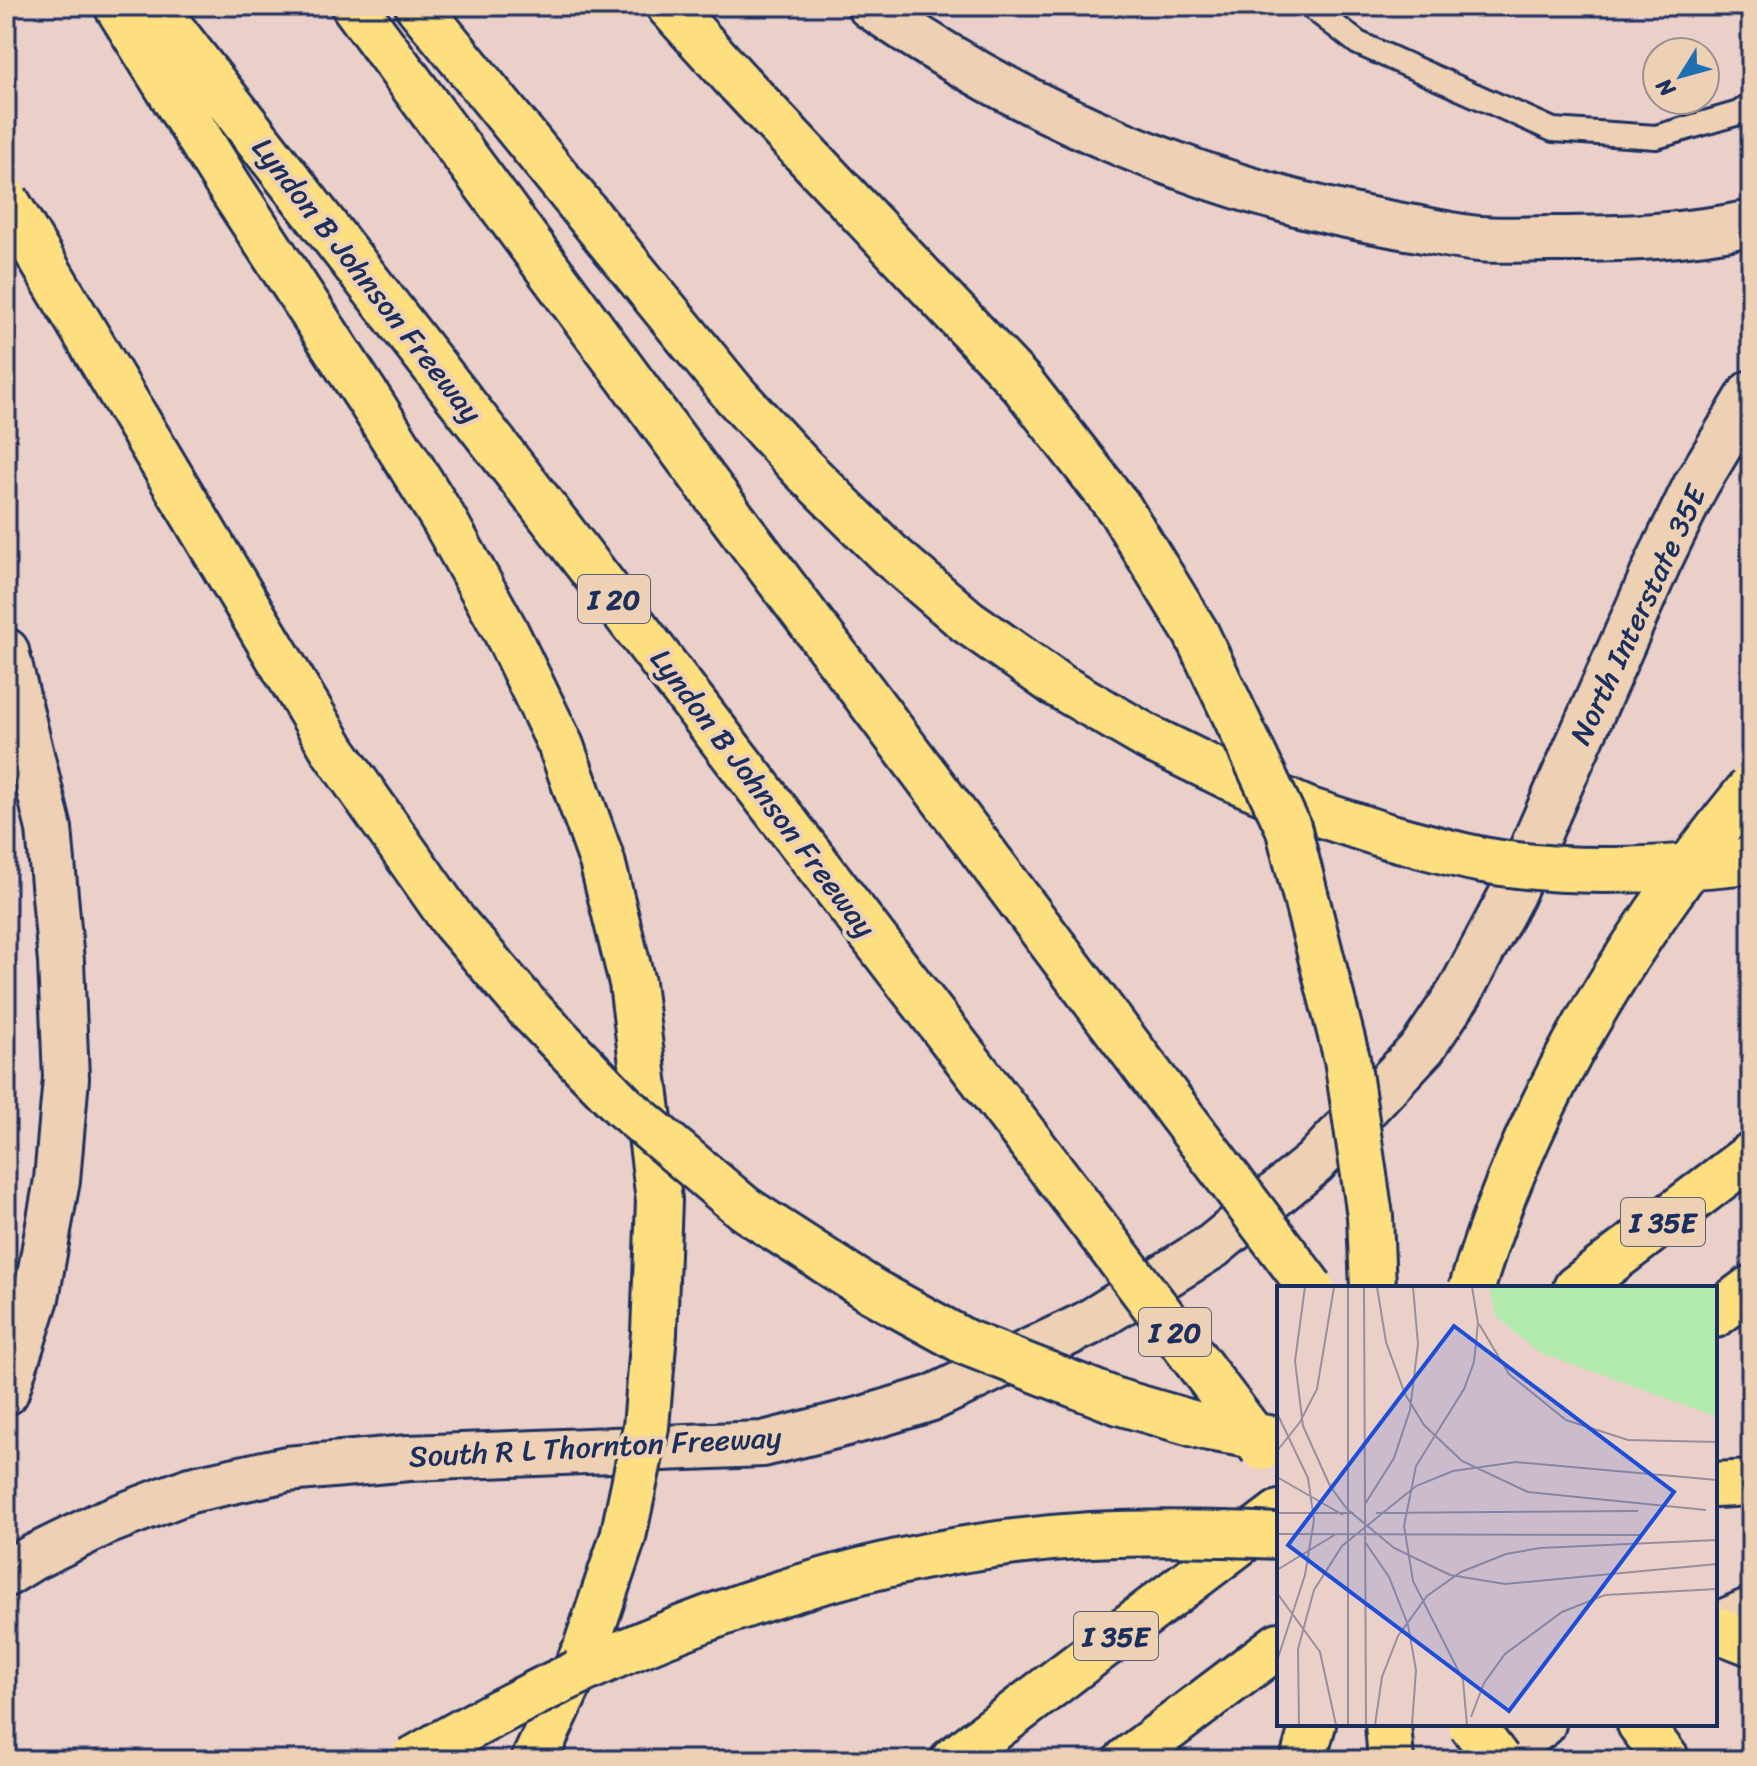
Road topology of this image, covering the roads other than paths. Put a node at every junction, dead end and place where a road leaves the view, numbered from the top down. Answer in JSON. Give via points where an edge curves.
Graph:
{"nodes":[{"id":1,"x":117,"y":6,"type":"edge"},
{"id":2,"x":154,"y":6,"type":"edge"},
{"id":3,"x":354,"y":6,"type":"edge"},
{"id":4,"x":418,"y":6,"type":"edge"},
{"id":5,"x":669,"y":6,"type":"edge"},
{"id":6,"x":870,"y":6,"type":"edge"},
{"id":7,"x":1310,"y":6,"type":"edge"},
{"id":8,"x":1751,"y":104,"type":"edge"},
{"id":9,"x":6,"y":200,"type":"edge"},
{"id":10,"x":1751,"y":223,"type":"edge"},
{"id":11,"x":1751,"y":393,"type":"edge"},
{"id":12,"x":6,"y":651,"type":"edge"},
{"id":13,"x":1751,"y":787,"type":"edge"},
{"id":14,"x":1535,"y":842,"type":"joint"},
{"id":15,"x":1750,"y":861,"type":"edge"},
{"id":16,"x":1751,"y":1155,"type":"edge"},
{"id":17,"x":1309,"y":1286,"type":"edge"},
{"id":18,"x":1373,"y":1286,"type":"edge"},
{"id":19,"x":1473,"y":1286,"type":"edge"},
{"id":20,"x":1579,"y":1286,"type":"edge"},
{"id":21,"x":1751,"y":1288,"type":"edge"},
{"id":22,"x":1717,"y":1314,"type":"edge"},
{"id":23,"x":6,"y":1392,"type":"edge"},
{"id":24,"x":1277,"y":1440,"type":"edge"},
{"id":25,"x":1277,"y":1467,"type":"edge"},
{"id":26,"x":1751,"y":1483,"type":"edge"},
{"id":27,"x":1717,"y":1485,"type":"edge"},
{"id":28,"x":1277,"y":1515,"type":"edge"},
{"id":29,"x":1277,"y":1536,"type":"edge"},
{"id":30,"x":6,"y":1574,"type":"edge"},
{"id":31,"x":1751,"y":1610,"type":"edge"},
{"id":32,"x":1717,"y":1627,"type":"edge"},
{"id":33,"x":1717,"y":1629,"type":"edge"},
{"id":34,"x":1751,"y":1643,"type":"edge"},
{"id":35,"x":1277,"y":1647,"type":"edge"},
{"id":36,"x":1312,"y":1726,"type":"edge"},
{"id":37,"x":1388,"y":1726,"type":"edge"},
{"id":38,"x":1472,"y":1726,"type":"edge"},
{"id":39,"x":1540,"y":1726,"type":"edge"},
{"id":40,"x":1642,"y":1726,"type":"edge"},
{"id":41,"x":412,"y":1760,"type":"edge"},
{"id":42,"x":534,"y":1760,"type":"edge"},
{"id":43,"x":953,"y":1760,"type":"edge"},
{"id":44,"x":1127,"y":1760,"type":"edge"},
{"id":45,"x":1303,"y":1760,"type":"edge"},
{"id":46,"x":1391,"y":1760,"type":"edge"},
{"id":47,"x":1496,"y":1760,"type":"edge"},
{"id":48,"x":1667,"y":1760,"type":"edge"}],
"edges":[{"from":1,"to":42,"type":"highway","bridge":true,"via":[[443,518],[505,630],[561,746],[602,861],[632,983],[659,1200],[646,1427],[623,1537],[587,1644]]},
{"from":2,"to":25,"type":"highway","name":"Lyndon B Johnson Freeway","number":"I 20","bridge":true},
{"from":3,"to":17,"type":"highway","bridge":true},
{"from":4,"to":15,"type":"highway","bridge":true,"via":[[734,394],[889,554],[967,621],[1056,684],[1149,738],[1269,794],[1387,836],[1484,860],[1576,869],[1658,870]]},
{"from":5,"to":18,"type":"highway","bridge":true,"via":[[1023,385],[1120,509],[1196,633],[1288,827],[1347,1059],[1370,1216]]},
{"from":6,"to":10,"type":"main road","via":[[1045,110],[1190,171],[1333,214],[1479,239],[1610,239]]},
{"from":7,"to":8,"type":"lane","via":[[1358,43],[1553,130],[1656,137],[1739,113]]},
{"from":9,"to":24,"type":"highway","bridge":true,"via":[[334,751],[454,922],[623,1106],[745,1209],[872,1291],[965,1342],[1119,1402],[1209,1428]]},
{"from":11,"to":14,"type":"main road","name":"North Interstate 35E","via":[[1665,548]]},
{"from":12,"to":23,"type":"main road","via":[[49,829],[66,1078],[57,1180],[36,1298]]},
{"from":13,"to":19,"type":"highway","bridge":true,"via":[[1631,949],[1565,1064],[1507,1188]]},
{"from":14,"to":30,"type":"main road","name":"South R L Thornton Freeway","via":[[1460,992],[1423,1047],[1314,1163],[1225,1237],[1087,1324],[932,1398],[763,1444],[409,1458],[287,1469],[190,1490],[104,1523]]},
{"from":16,"to":20,"type":"highway","number":"I 35E"},
{"from":21,"to":22,"type":"highway"},
{"from":26,"to":27,"type":"highway"},
{"from":28,"to":43,"type":"highway","number":"I 35E"},
{"from":29,"to":41,"type":"highway","bridge":true,"via":[[1089,1535],[903,1562],[811,1584],[596,1664]]},
{"from":31,"to":32,"type":"main road"},
{"from":33,"to":34,"type":"highway"},
{"from":35,"to":44,"type":"highway"},
{"from":36,"to":45,"type":"highway"},
{"from":37,"to":46,"type":"highway"},
{"from":38,"to":47,"type":"highway","bridge":true},
{"from":39,"to":47,"type":"main road"},
{"from":40,"to":48,"type":"highway"}]}
